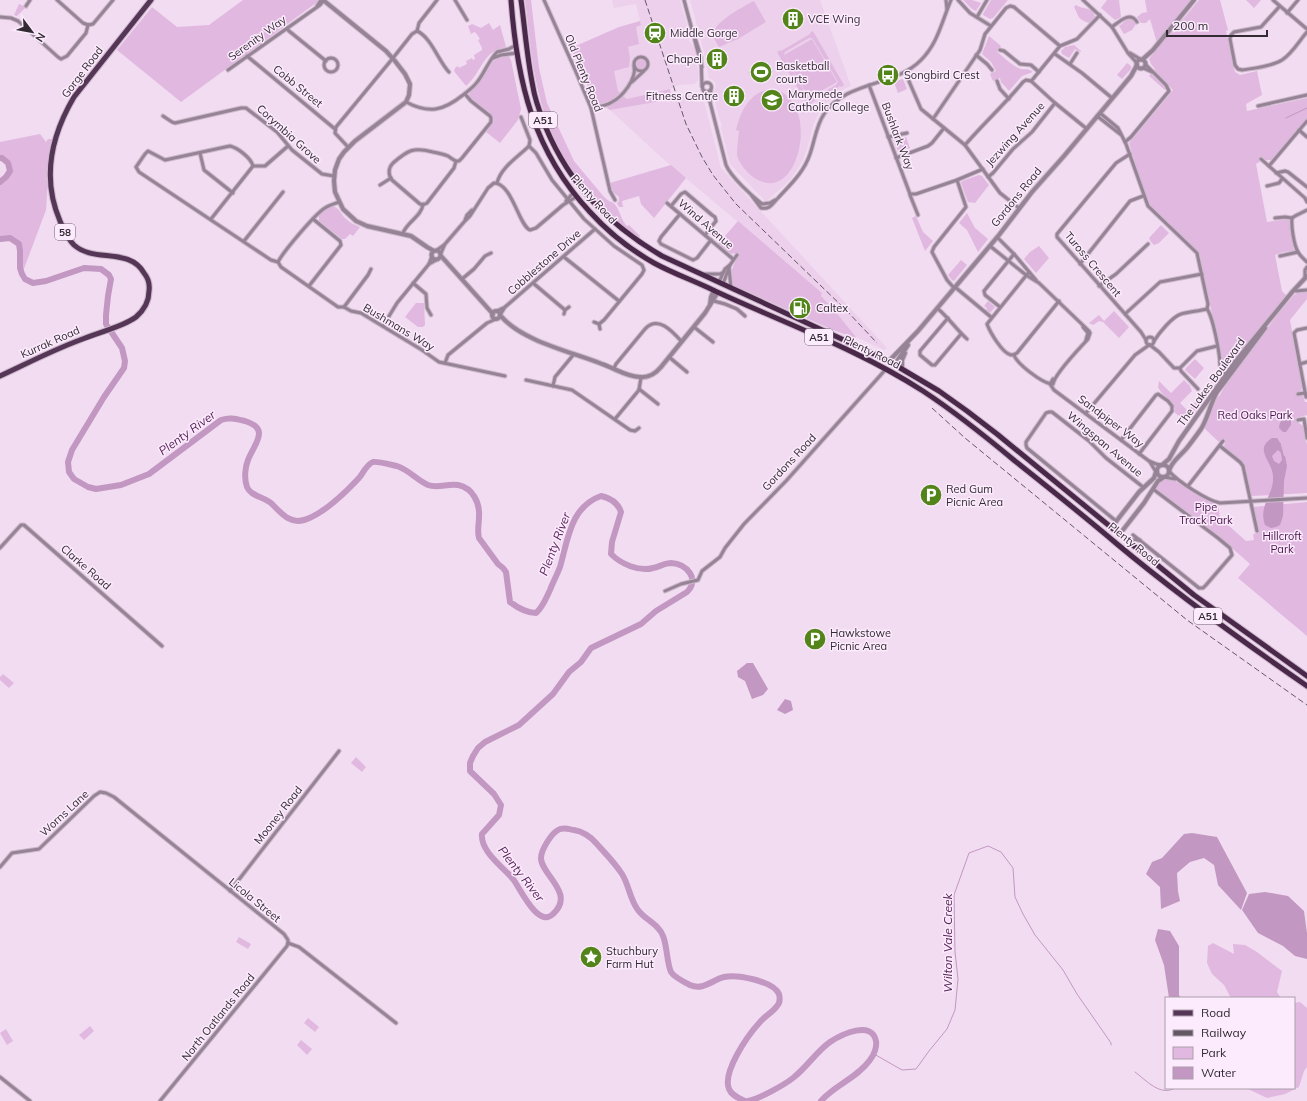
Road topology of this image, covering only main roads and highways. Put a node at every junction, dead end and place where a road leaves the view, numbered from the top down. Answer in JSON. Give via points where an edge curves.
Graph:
{"nodes":[{"id":1,"x":151,"y":0,"type":"edge"},
{"id":2,"x":511,"y":0,"type":"edge"},
{"id":3,"x":521,"y":0,"type":"edge"},
{"id":4,"x":525,"y":39,"type":"junction"},
{"id":5,"x":517,"y":53,"type":"junction"},
{"id":6,"x":721,"y":283,"type":"junction"},
{"id":7,"x":716,"y":291,"type":"junction"},
{"id":8,"x":109,"y":329,"type":"joint"},
{"id":9,"x":889,"y":361,"type":"junction"},
{"id":10,"x":895,"y":364,"type":"junction"},
{"id":11,"x":886,"y":369,"type":"junction"},
{"id":12,"x":0,"y":376,"type":"edge"},
{"id":13,"x":1111,"y":528,"type":"junction"},
{"id":14,"x":1105,"y":534,"type":"junction"},
{"id":15,"x":1119,"y":535,"type":"junction"},
{"id":16,"x":1114,"y":541,"type":"junction"},
{"id":17,"x":1307,"y":676,"type":"edge"},
{"id":18,"x":1307,"y":686,"type":"edge"}],
"edges":[{"from":1,"to":8,"type":"main road","name":"Gorge Road","number":"58","via":[[74,96],[62,121],[50,164],[53,201],[70,240],[84,251],[132,261],[147,278],[149,292],[144,307],[136,317]]},
{"from":2,"to":5,"type":"highway","name":"Plenty Road","number":"A51"},
{"from":3,"to":4,"type":"highway","name":"Plenty Road","number":"A51"},
{"from":4,"to":5,"type":"highway","via":[[522,49]]},
{"from":4,"to":6,"type":"highway","name":"Plenty Road","number":"A51","via":[[533,89],[541,117],[556,151],[576,182],[601,211],[634,239],[662,256]]},
{"from":5,"to":7,"type":"highway","name":"Plenty Road","number":"A51","via":[[521,79],[532,117],[548,154],[575,195],[619,239],[671,271]]},
{"from":6,"to":7,"type":"highway"},
{"from":6,"to":9,"type":"highway","name":"Plenty Road","number":"A51"},
{"from":7,"to":11,"type":"highway","name":"Plenty Road","number":"A51"},
{"from":8,"to":12,"type":"main road","name":"Kurrak Road","number":"58"},
{"from":9,"to":10,"type":"highway","name":"Plenty Road","number":"A51"},
{"from":9,"to":11,"type":"highway","name":"Gordons Road"},
{"from":10,"to":11,"type":"highway"},
{"from":10,"to":13,"type":"highway","name":"Plenty Road","number":"A51","via":[[967,411]]},
{"from":11,"to":14,"type":"highway","name":"Plenty Road","number":"A51","via":[[958,415]]},
{"from":13,"to":14,"type":"highway"},
{"from":13,"to":15,"type":"highway","name":"Plenty Road","number":"A51"},
{"from":14,"to":16,"type":"highway","name":"Plenty Road","number":"A51"},
{"from":15,"to":16,"type":"highway"},
{"from":15,"to":17,"type":"highway","name":"Plenty Road","number":"A51","via":[[1194,595]]},
{"from":16,"to":18,"type":"highway","name":"Plenty Road","number":"A51","via":[[1209,617]]}]}
